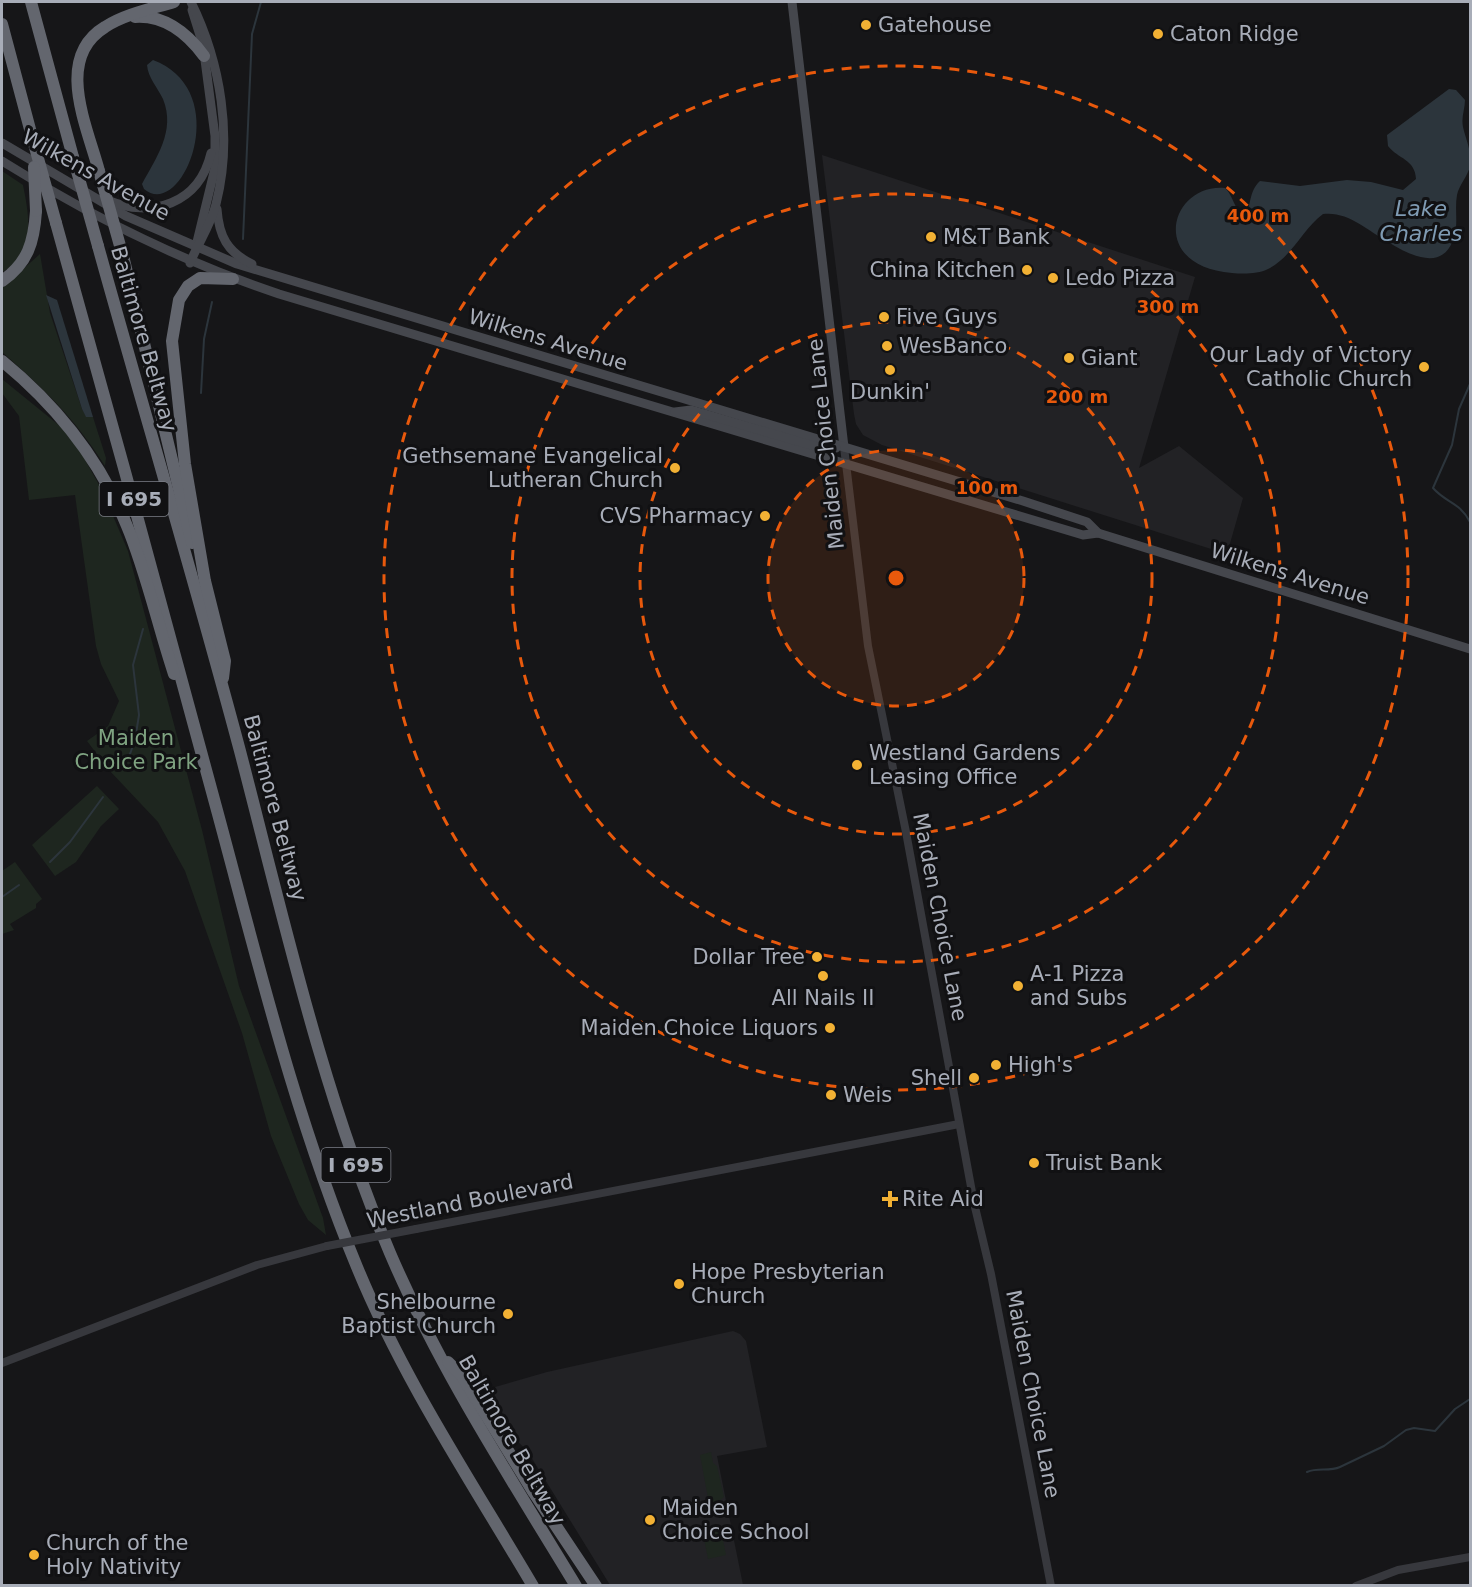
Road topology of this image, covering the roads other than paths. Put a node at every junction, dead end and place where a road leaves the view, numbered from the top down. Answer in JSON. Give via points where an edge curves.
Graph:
{"nodes":[{"id":1,"x":31,"y":2,"type":"edge"},
{"id":2,"x":174,"y":2,"type":"edge"},
{"id":3,"x":191,"y":2,"type":"edge"},
{"id":4,"x":792,"y":2,"type":"edge"},
{"id":5,"x":122,"y":18,"type":"junction"},
{"id":6,"x":2,"y":24,"type":"edge"},
{"id":7,"x":204,"y":56,"type":"junction"},
{"id":8,"x":30,"y":133,"type":"junction"},
{"id":9,"x":216,"y":136,"type":"junction"},
{"id":10,"x":2,"y":143,"type":"edge"},
{"id":11,"x":2,"y":161,"type":"edge"},
{"id":12,"x":62,"y":181,"type":"junction"},
{"id":13,"x":216,"y":204,"type":"junction"},
{"id":14,"x":196,"y":248,"type":"junction"},
{"id":15,"x":190,"y":263,"type":"junction"},
{"id":16,"x":281,"y":277,"type":"junction"},
{"id":17,"x":233,"y":279,"type":"junction"},
{"id":18,"x":2,"y":281,"type":"edge"},
{"id":19,"x":2,"y":361,"type":"edge"},
{"id":20,"x":672,"y":412,"type":"junction"},
{"id":21,"x":844,"y":447,"type":"junction"},
{"id":22,"x":846,"y":463,"type":"junction"},
{"id":23,"x":1098,"y":533,"type":"junction"},
{"id":24,"x":205,"y":581,"type":"junction"},
{"id":25,"x":1470,"y":649,"type":"edge"},
{"id":26,"x":222,"y":685,"type":"junction"},
{"id":27,"x":208,"y":776,"type":"junction"},
{"id":28,"x":960,"y":1124,"type":"junction"},
{"id":29,"x":437,"y":1350,"type":"junction"},
{"id":30,"x":2,"y":1363,"type":"edge"},
{"id":31,"x":1470,"y":1557,"type":"edge"},
{"id":32,"x":533,"y":1586,"type":"edge"},
{"id":33,"x":576,"y":1586,"type":"edge"},
{"id":34,"x":596,"y":1586,"type":"edge"},
{"id":35,"x":1051,"y":1586,"type":"edge"},
{"id":36,"x":1356,"y":1586,"type":"edge"}],
"edges":[{"from":1,"to":26,"type":"highway","name":"Baltimore Beltway","number":"I 695","bridge":true},
{"from":2,"to":5,"type":"highway"},
{"from":3,"to":7,"type":"main road"},
{"from":3,"to":13,"type":"main road","via":[[210,49],[223,106],[223,150]]},
{"from":4,"to":21,"type":"main road","name":"Maiden Choice Lane"},
{"from":5,"to":7,"type":"highway","via":[[142,17],[172,25]]},
{"from":5,"to":24,"type":"highway","bridge":true,"via":[[94,35],[83,49],[76,81],[124,260],[187,525]]},
{"from":6,"to":8,"type":"highway","number":"I 695"},
{"from":7,"to":9,"type":"main road"},
{"from":8,"to":18,"type":"highway","bridge":true,"via":[[36,211],[33,243],[28,254]]},
{"from":8,"to":27,"type":"highway","number":"I 695","bridge":true},
{"from":9,"to":12,"type":"main road","via":[[209,164],[199,181],[181,198],[156,208],[122,206]]},
{"from":9,"to":14,"type":"main road","via":[[215,168]]},
{"from":10,"to":12,"type":"main road","name":"Wilkens Avenue"},
{"from":11,"to":15,"type":"main road","name":"Wilkens Avenue","via":[[109,225]]},
{"from":12,"to":14,"type":"main road","name":"Wilkens Avenue"},
{"from":13,"to":14,"type":"main road"},
{"from":13,"to":16,"type":"main road","via":[[220,235],[232,252]]},
{"from":14,"to":15,"type":"main road"},
{"from":14,"to":16,"type":"main road","name":"Wilkens Avenue"},
{"from":15,"to":17,"type":"main road","name":"Wilkens Avenue"},
{"from":16,"to":21,"type":"main road","name":"Wilkens Avenue"},
{"from":17,"to":20,"type":"main road","name":"Wilkens Avenue"},
{"from":17,"to":24,"type":"highway","via":[[207,277],[188,286],[179,300],[172,341],[185,464]]},
{"from":19,"to":27,"type":"highway","via":[[69,426],[118,505]]},
{"from":20,"to":21,"type":"main road","via":[[691,410],[821,448]]},
{"from":20,"to":22,"type":"main road","name":"Wilkens Avenue"},
{"from":21,"to":22,"type":"street","name":"Maiden Choice Lane"},
{"from":21,"to":23,"type":"main road","name":"Wilkens Avenue","via":[[1087,522]]},
{"from":22,"to":23,"type":"main road","name":"Wilkens Avenue","via":[[1083,536]]},
{"from":22,"to":28,"type":"street","name":"Maiden Choice Lane","via":[[868,645]]},
{"from":23,"to":25,"type":"main road","name":"Wilkens Avenue"},
{"from":24,"to":26,"type":"highway","via":[[225,661]]},
{"from":26,"to":29,"type":"highway","name":"Baltimore Beltway","number":"I 695","via":[[341,1125],[391,1255]]},
{"from":27,"to":32,"type":"highway","number":"I 695","via":[[292,1084],[333,1208],[421,1400]]},
{"from":28,"to":30,"type":"street","name":"Westland Boulevard","bridge":true,"via":[[327,1246],[257,1265]]},
{"from":28,"to":35,"type":"street","name":"Maiden Choice Lane"},
{"from":29,"to":33,"type":"highway","name":"Baltimore Beltway","number":"I 695"},
{"from":29,"to":34,"type":"highway","via":[[462,1377]]},
{"from":31,"to":36,"type":"street","via":[[1398,1570]]}]}
